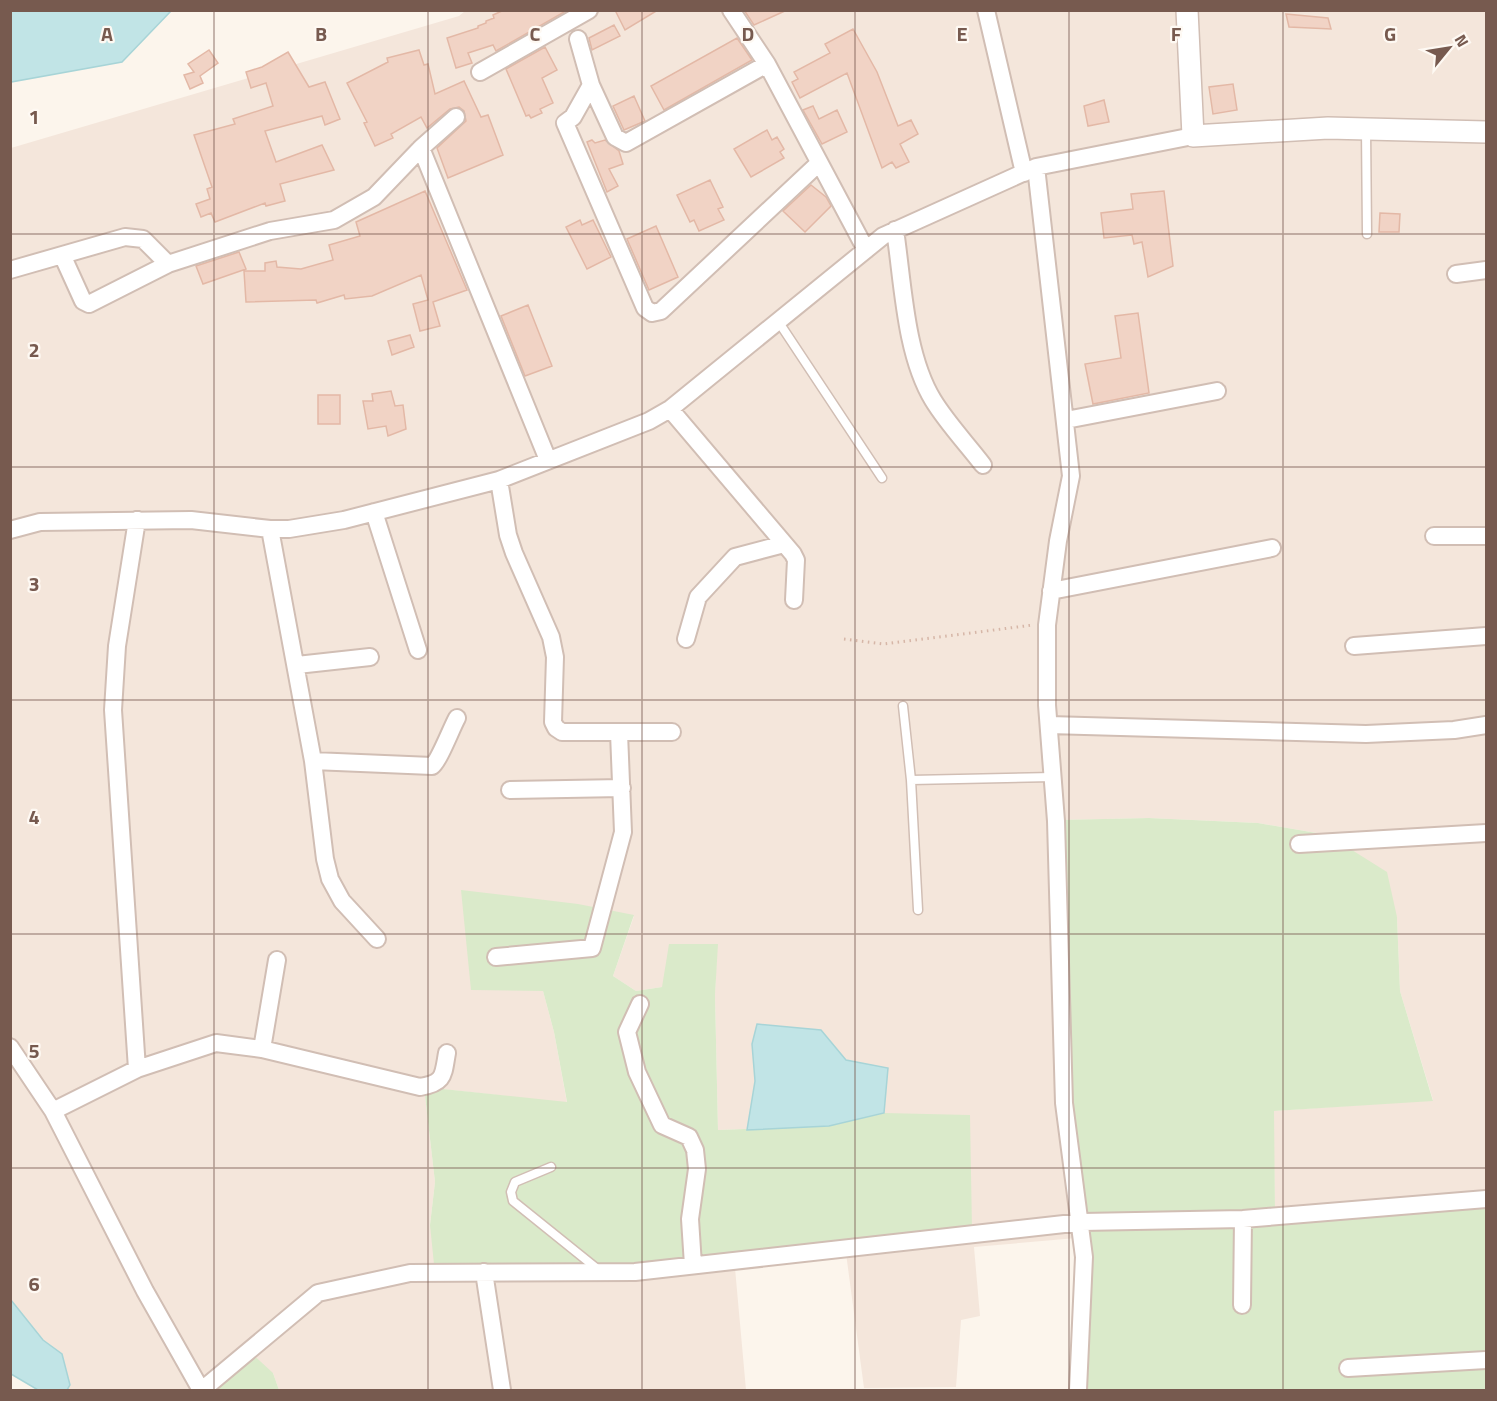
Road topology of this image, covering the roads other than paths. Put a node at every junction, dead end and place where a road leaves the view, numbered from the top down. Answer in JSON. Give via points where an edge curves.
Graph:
{"nodes":[{"id":1,"x":589,"y":10,"type":"edge"},
{"id":2,"x":731,"y":10,"type":"edge"},
{"id":3,"x":986,"y":10,"type":"edge"},
{"id":4,"x":1187,"y":10,"type":"edge"},
{"id":5,"x":578,"y":39,"type":"dead end"},
{"id":6,"x":767,"y":64,"type":"junction"},
{"id":7,"x":480,"y":72,"type":"dead end"},
{"id":8,"x":591,"y":85,"type":"junction"},
{"id":9,"x":456,"y":117,"type":"dead end"},
{"id":10,"x":1366,"y":129,"type":"junction"},
{"id":11,"x":1486,"y":132,"type":"edge"},
{"id":12,"x":1192,"y":136,"type":"junction"},
{"id":13,"x":421,"y":148,"type":"junction"},
{"id":14,"x":819,"y":163,"type":"junction"},
{"id":15,"x":1030,"y":170,"type":"junction"},
{"id":16,"x":895,"y":230,"type":"junction"},
{"id":17,"x":1367,"y":234,"type":"dead end"},
{"id":18,"x":866,"y":250,"type":"junction"},
{"id":19,"x":63,"y":257,"type":"junction"},
{"id":20,"x":168,"y":264,"type":"junction"},
{"id":21,"x":10,"y":270,"type":"edge"},
{"id":22,"x":1486,"y":270,"type":"edge"},
{"id":23,"x":1456,"y":273,"type":"dead end"},
{"id":24,"x":778,"y":321,"type":"junction"},
{"id":25,"x":1217,"y":391,"type":"dead end"},
{"id":26,"x":670,"y":409,"type":"junction"},
{"id":27,"x":1066,"y":420,"type":"junction"},
{"id":28,"x":548,"y":460,"type":"junction"},
{"id":29,"x":983,"y":465,"type":"dead end"},
{"id":30,"x":882,"y":478,"type":"dead end"},
{"id":31,"x":499,"y":480,"type":"junction"},
{"id":32,"x":374,"y":512,"type":"junction"},
{"id":33,"x":137,"y":520,"type":"junction"},
{"id":34,"x":270,"y":529,"type":"junction"},
{"id":35,"x":10,"y":530,"type":"edge"},
{"id":36,"x":1434,"y":536,"type":"dead end"},
{"id":37,"x":1486,"y":536,"type":"edge"},
{"id":38,"x":784,"y":544,"type":"junction"},
{"id":39,"x":1272,"y":548,"type":"dead end"},
{"id":40,"x":1051,"y":591,"type":"junction"},
{"id":41,"x":794,"y":600,"type":"dead end"},
{"id":42,"x":1486,"y":636,"type":"edge"},
{"id":43,"x":686,"y":639,"type":"dead end"},
{"id":44,"x":1354,"y":646,"type":"dead end"},
{"id":45,"x":418,"y":651,"type":"dead end"},
{"id":46,"x":370,"y":657,"type":"dead end"},
{"id":47,"x":297,"y":665,"type":"junction"},
{"id":48,"x":903,"y":706,"type":"dead end"},
{"id":49,"x":458,"y":718,"type":"dead end"},
{"id":50,"x":1486,"y":724,"type":"edge"},
{"id":51,"x":1049,"y":725,"type":"junction"},
{"id":52,"x":672,"y":732,"type":"dead end"},
{"id":53,"x":619,"y":733,"type":"junction"},
{"id":54,"x":313,"y":760,"type":"junction"},
{"id":55,"x":1053,"y":777,"type":"junction"},
{"id":56,"x":911,"y":780,"type":"junction"},
{"id":57,"x":622,"y":788,"type":"junction"},
{"id":58,"x":510,"y":790,"type":"dead end"},
{"id":59,"x":1486,"y":833,"type":"edge"},
{"id":60,"x":1299,"y":844,"type":"dead end"},
{"id":61,"x":918,"y":910,"type":"dead end"},
{"id":62,"x":377,"y":939,"type":"dead end"},
{"id":63,"x":496,"y":957,"type":"dead end"},
{"id":64,"x":276,"y":960,"type":"dead end"},
{"id":65,"x":640,"y":1004,"type":"dead end"},
{"id":66,"x":10,"y":1047,"type":"edge"},
{"id":67,"x":262,"y":1049,"type":"junction"},
{"id":68,"x":447,"y":1053,"type":"dead end"},
{"id":69,"x":137,"y":1069,"type":"junction"},
{"id":70,"x":53,"y":1111,"type":"junction"},
{"id":71,"x":551,"y":1167,"type":"dead end"},
{"id":72,"x":1486,"y":1199,"type":"edge"},
{"id":73,"x":1243,"y":1219,"type":"junction"},
{"id":74,"x":1082,"y":1222,"type":"junction"},
{"id":75,"x":693,"y":1265,"type":"junction"},
{"id":76,"x":484,"y":1272,"type":"junction"},
{"id":77,"x":601,"y":1272,"type":"junction"},
{"id":78,"x":1242,"y":1305,"type":"dead end"},
{"id":79,"x":1486,"y":1360,"type":"edge"},
{"id":80,"x":1348,"y":1368,"type":"dead end"},
{"id":81,"x":201,"y":1390,"type":"edge"},
{"id":82,"x":502,"y":1390,"type":"edge"},
{"id":83,"x":1078,"y":1390,"type":"edge"}],
"edges":[{"from":1,"to":7,"type":"street"},
{"from":2,"to":6,"type":"street"},
{"from":3,"to":15,"type":"street"},
{"from":4,"to":12,"type":"street"},
{"from":5,"to":8,"type":"street"},
{"from":6,"to":8,"type":"street","via":[[626,143],[615,137]]},
{"from":6,"to":14,"type":"street"},
{"from":8,"to":14,"type":"street","via":[[573,117],[565,123],[645,308],[652,313],[661,311]]},
{"from":9,"to":13,"type":"street"},
{"from":10,"to":11,"type":"street"},
{"from":10,"to":12,"type":"street"},
{"from":10,"to":17,"type":"lane"},
{"from":12,"to":15,"type":"street"},
{"from":13,"to":20,"type":"street","via":[[374,197],[334,220],[270,231]]},
{"from":13,"to":28,"type":"street"},
{"from":14,"to":18,"type":"street"},
{"from":15,"to":16,"type":"street"},
{"from":15,"to":27,"type":"street"},
{"from":16,"to":18,"type":"street"},
{"from":16,"to":29,"type":"street","via":[[919,372],[933,400]]},
{"from":18,"to":24,"type":"street"},
{"from":19,"to":20,"type":"street","via":[[125,237],[143,239]]},
{"from":19,"to":20,"type":"street","via":[[83,301],[89,304]]},
{"from":19,"to":21,"type":"street"},
{"from":22,"to":23,"type":"street"},
{"from":24,"to":26,"type":"street"},
{"from":24,"to":30,"type":"lane"},
{"from":25,"to":27,"type":"street"},
{"from":26,"to":28,"type":"street"},
{"from":26,"to":38,"type":"street"},
{"from":27,"to":40,"type":"street","via":[[1071,476]]},
{"from":28,"to":31,"type":"street"},
{"from":31,"to":32,"type":"street"},
{"from":31,"to":53,"type":"street","via":[[508,535],[551,637],[555,657],[553,722],[562,732]]},
{"from":32,"to":34,"type":"street","via":[[333,522]]},
{"from":32,"to":45,"type":"street"},
{"from":33,"to":34,"type":"street","via":[[191,520]]},
{"from":33,"to":35,"type":"street","via":[[40,522]]},
{"from":33,"to":69,"type":"street","via":[[117,646],[113,710]]},
{"from":34,"to":47,"type":"street"},
{"from":36,"to":37,"type":"street"},
{"from":38,"to":41,"type":"street","via":[[796,560]]},
{"from":38,"to":43,"type":"street","via":[[735,557],[698,597]]},
{"from":39,"to":40,"type":"street"},
{"from":40,"to":51,"type":"street","via":[[1047,625]]},
{"from":42,"to":44,"type":"street"},
{"from":46,"to":47,"type":"street"},
{"from":47,"to":54,"type":"street"},
{"from":48,"to":56,"type":"lane"},
{"from":49,"to":54,"type":"street","via":[[432,766]]},
{"from":50,"to":51,"type":"street","via":[[1454,730],[1366,734]]},
{"from":51,"to":55,"type":"street"},
{"from":52,"to":53,"type":"street"},
{"from":53,"to":57,"type":"street"},
{"from":54,"to":62,"type":"street","via":[[324,859],[330,879],[342,900]]},
{"from":55,"to":56,"type":"lane"},
{"from":55,"to":74,"type":"street","via":[[1064,1103]]},
{"from":56,"to":61,"type":"lane"},
{"from":57,"to":58,"type":"street"},
{"from":57,"to":63,"type":"street","via":[[623,832],[592,948]]},
{"from":59,"to":60,"type":"street"},
{"from":64,"to":67,"type":"street"},
{"from":65,"to":75,"type":"street","via":[[627,1032],[640,1080],[662,1125],[689,1137],[695,1150],[697,1169],[690,1219]]},
{"from":66,"to":70,"type":"street"},
{"from":67,"to":68,"type":"street","via":[[420,1087],[434,1085],[443,1076]]},
{"from":67,"to":69,"type":"street","via":[[216,1043]]},
{"from":69,"to":70,"type":"street"},
{"from":70,"to":81,"type":"street","via":[[145,1291]]},
{"from":71,"to":77,"type":"lane","via":[[514,1182],[513,1202]]},
{"from":72,"to":73,"type":"street"},
{"from":73,"to":74,"type":"street"},
{"from":73,"to":78,"type":"street"},
{"from":74,"to":75,"type":"street"},
{"from":74,"to":83,"type":"street"},
{"from":75,"to":77,"type":"street"},
{"from":76,"to":77,"type":"street"},
{"from":76,"to":81,"type":"street","via":[[410,1273],[318,1293]]},
{"from":76,"to":82,"type":"street"},
{"from":79,"to":80,"type":"street"}]}
